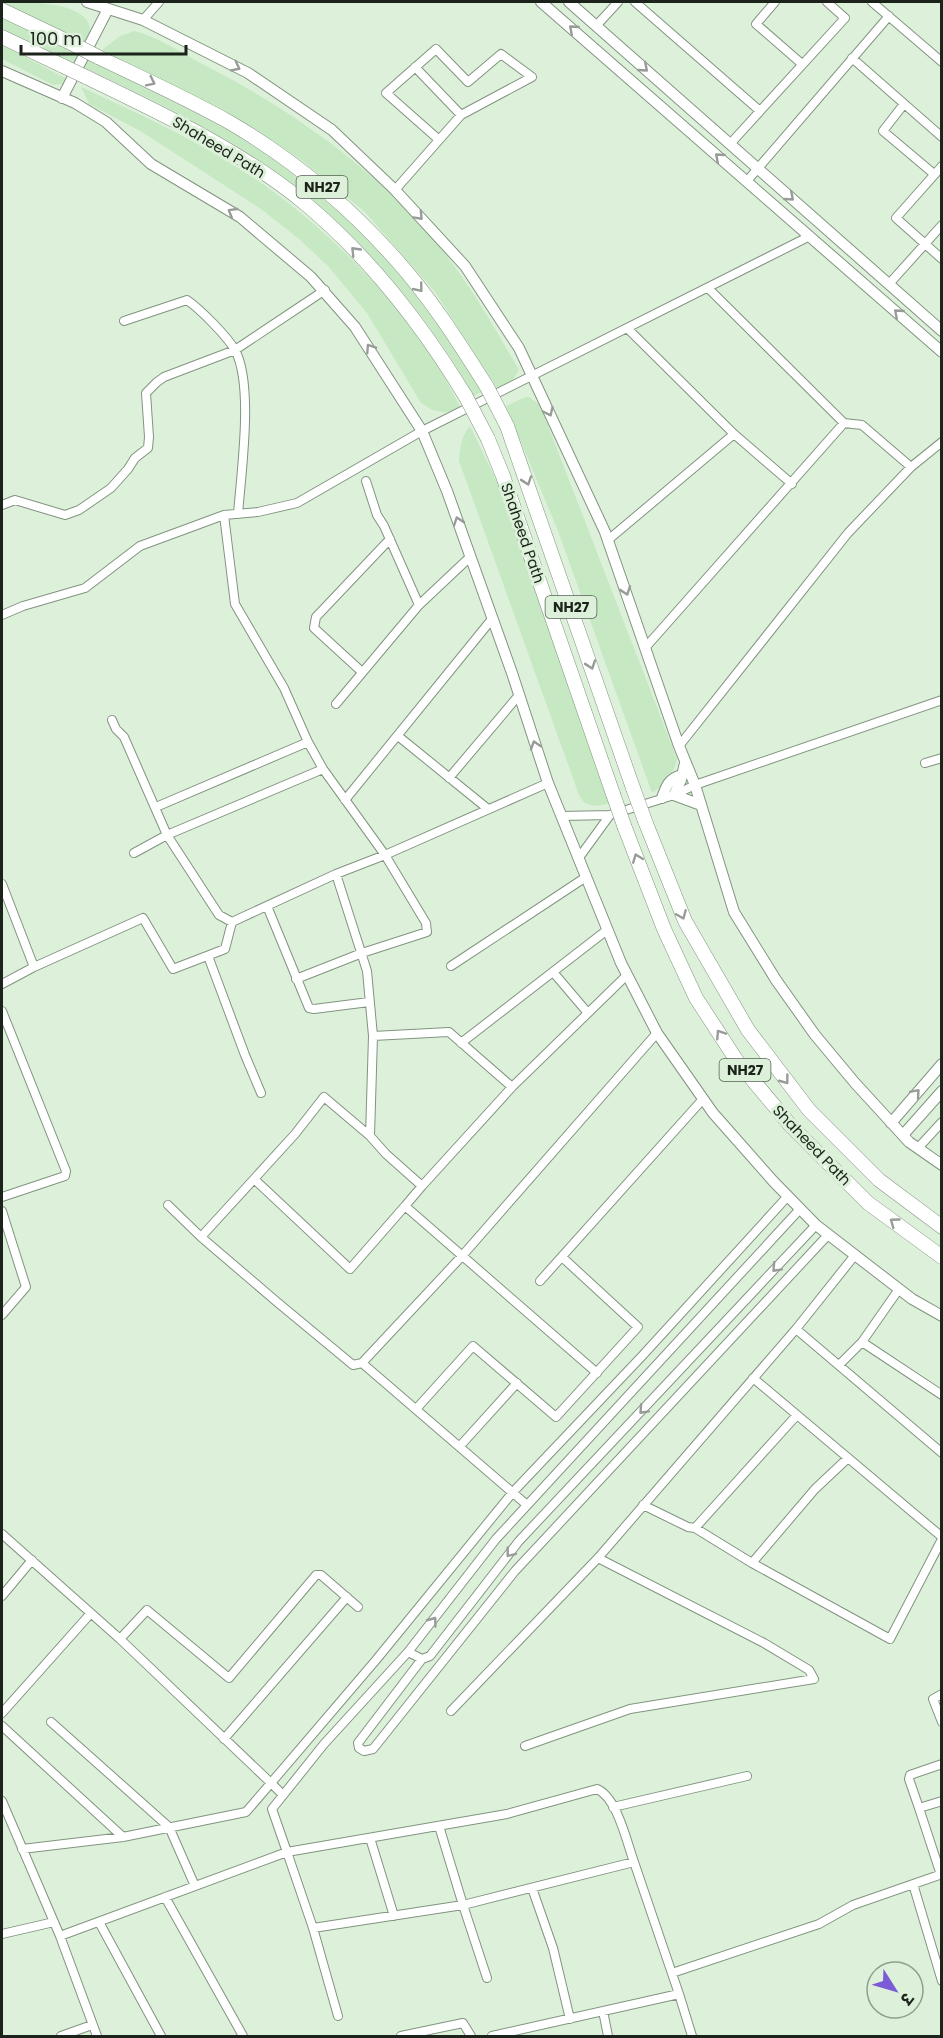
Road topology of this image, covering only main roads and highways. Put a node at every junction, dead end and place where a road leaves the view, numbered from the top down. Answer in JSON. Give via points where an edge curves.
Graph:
{"nodes":[{"id":1,"x":2,"y":10,"type":"edge"},
{"id":2,"x":2,"y":37,"type":"edge"},
{"id":3,"x":942,"y":1227,"type":"edge"},
{"id":4,"x":942,"y":1257,"type":"edge"}],
"edges":[{"from":1,"to":3,"type":"highway","name":"Shaheed Path","number":"NH27","one_way":true,"bridge":true,"via":[[228,122],[287,160],[391,254],[425,295],[487,387],[507,426],[633,788],[685,921],[748,1030],[809,1110],[879,1180]]},
{"from":4,"to":2,"type":"highway","name":"Shaheed Path","number":"NH27","one_way":true,"bridge":true,"via":[[868,1203],[791,1126],[737,1061],[696,998],[625,828],[488,439],[448,368],[406,309],[337,232],[270,178],[214,142]]}]}
